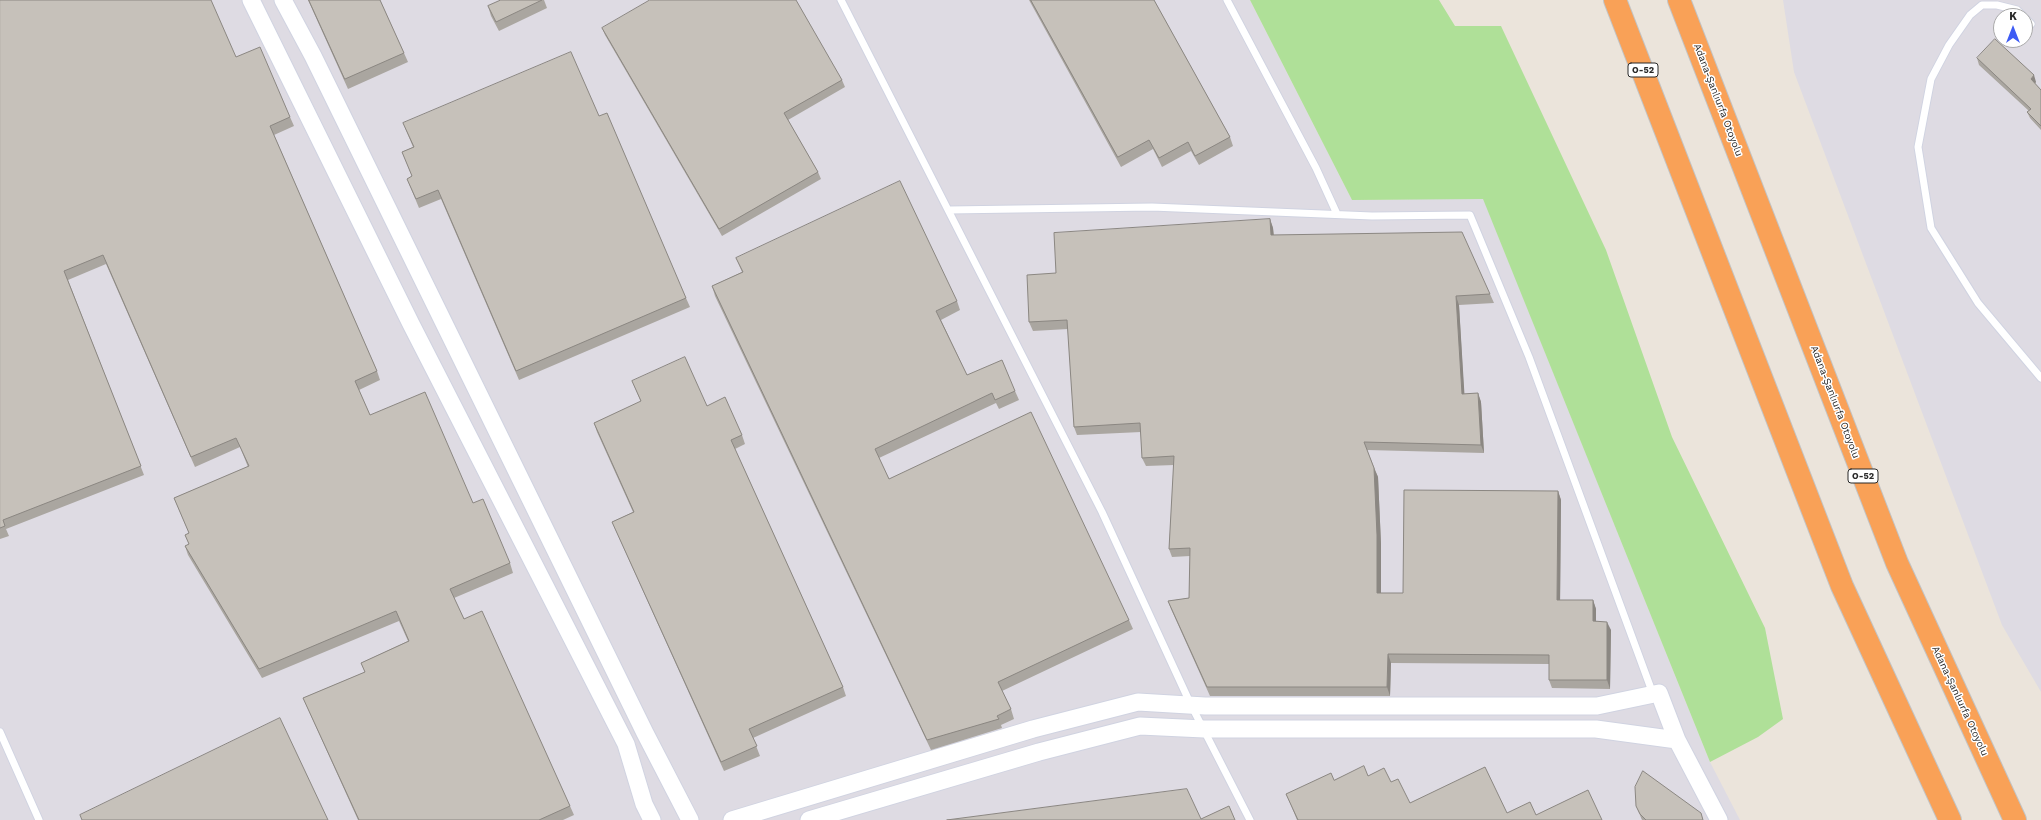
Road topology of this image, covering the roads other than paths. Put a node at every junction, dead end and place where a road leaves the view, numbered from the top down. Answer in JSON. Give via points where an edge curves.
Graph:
{"nodes":[{"id":1,"x":251,"y":0,"type":"edge"},
{"id":2,"x":283,"y":0,"type":"edge"},
{"id":3,"x":841,"y":0,"type":"edge"},
{"id":4,"x":1227,"y":0,"type":"edge"},
{"id":5,"x":1615,"y":0,"type":"edge"},
{"id":6,"x":1679,"y":0,"type":"edge"},
{"id":7,"x":2009,"y":8,"type":"edge"},
{"id":8,"x":949,"y":210,"type":"junction"},
{"id":9,"x":1337,"y":214,"type":"junction"},
{"id":10,"x":2041,"y":378,"type":"edge"},
{"id":11,"x":1656,"y":693,"type":"junction"},
{"id":12,"x":1191,"y":705,"type":"junction"},
{"id":13,"x":1204,"y":729,"type":"junction"},
{"id":14,"x":0,"y":732,"type":"edge"},
{"id":15,"x":1677,"y":740,"type":"junction"},
{"id":16,"x":39,"y":820,"type":"edge"},
{"id":17,"x":652,"y":820,"type":"edge"},
{"id":18,"x":690,"y":820,"type":"edge"},
{"id":19,"x":732,"y":820,"type":"edge"},
{"id":20,"x":809,"y":820,"type":"edge"},
{"id":21,"x":1250,"y":820,"type":"edge"},
{"id":22,"x":1719,"y":820,"type":"edge"},
{"id":23,"x":1950,"y":820,"type":"edge"},
{"id":24,"x":2015,"y":820,"type":"edge"}],
"edges":[{"from":1,"to":17,"type":"street","via":[[411,324],[626,744],[644,804]]},
{"from":2,"to":18,"type":"street"},
{"from":3,"to":8,"type":"lane"},
{"from":4,"to":9,"type":"lane","via":[[1316,168]]},
{"from":5,"to":23,"type":"highway","number":"O-52","via":[[1842,586]]},
{"from":6,"to":24,"type":"highway","name":"Adana-Şanlıurfa Otoyolu","number":"O-52","via":[[1897,563]]},
{"from":7,"to":10,"type":"lane","via":[[1982,5],[1970,15],[1948,45],[1931,79],[1918,147],[1931,228],[1978,303]]},
{"from":8,"to":9,"type":"lane","via":[[1152,207]]},
{"from":8,"to":12,"type":"lane","via":[[1102,512]]},
{"from":9,"to":11,"type":"lane","via":[[1470,215],[1529,357]]},
{"from":11,"to":12,"type":"street","via":[[1597,706]]},
{"from":11,"to":15,"type":"street"},
{"from":12,"to":13,"type":"lane"},
{"from":12,"to":19,"type":"street","via":[[1138,702],[1033,729]]},
{"from":13,"to":15,"type":"street","via":[[1596,729]]},
{"from":13,"to":20,"type":"street","via":[[1140,726],[1039,752]]},
{"from":13,"to":21,"type":"lane"},
{"from":14,"to":16,"type":"lane"},
{"from":15,"to":22,"type":"street"}]}
